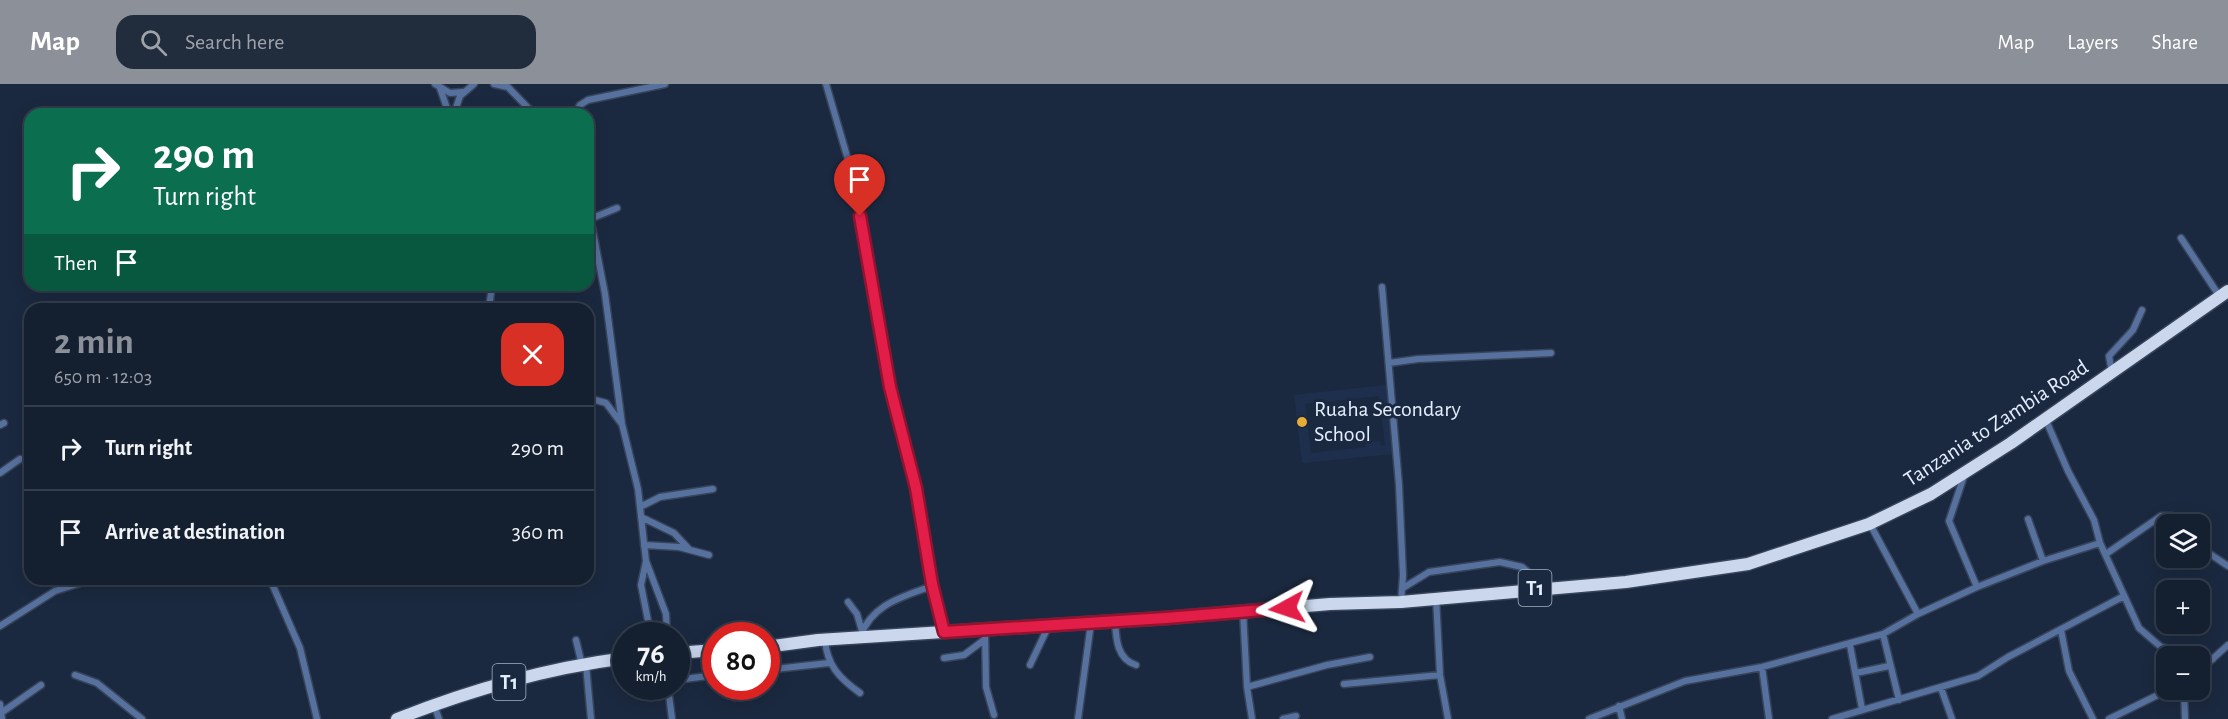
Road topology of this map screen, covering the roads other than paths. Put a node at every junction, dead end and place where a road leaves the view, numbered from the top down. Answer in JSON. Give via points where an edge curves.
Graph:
{"nodes":[{"id":1,"x":474,"y":84,"type":"edge"},
{"id":2,"x":494,"y":84,"type":"edge"},
{"id":3,"x":665,"y":84,"type":"edge"},
{"id":4,"x":826,"y":84,"type":"edge"},
{"id":5,"x":437,"y":86,"type":"edge"},
{"id":6,"x":506,"y":86,"type":"edge"},
{"id":7,"x":463,"y":92,"type":"junction"},
{"id":8,"x":446,"y":108,"type":"edge"},
{"id":9,"x":456,"y":108,"type":"edge"},
{"id":10,"x":528,"y":108,"type":"edge"},
{"id":11,"x":578,"y":108,"type":"edge"},
{"id":12,"x":617,"y":208,"type":"dead end"},
{"id":13,"x":594,"y":217,"type":"edge"},
{"id":14,"x":2181,"y":238,"type":"dead end"},
{"id":15,"x":594,"y":239,"type":"edge"},
{"id":16,"x":1382,"y":287,"type":"dead end"},
{"id":17,"x":2224,"y":294,"type":"edge"},
{"id":18,"x":2142,"y":310,"type":"dead end"},
{"id":19,"x":1551,"y":353,"type":"dead end"},
{"id":20,"x":1389,"y":363,"type":"junction"},
{"id":21,"x":2112,"y":372,"type":"junction"},
{"id":22,"x":594,"y":400,"type":"edge"},
{"id":23,"x":2045,"y":418,"type":"junction"},
{"id":24,"x":622,"y":424,"type":"junction"},
{"id":25,"x":20,"y":459,"type":"dead end"},
{"id":26,"x":0,"y":473,"type":"edge"},
{"id":27,"x":1965,"y":473,"type":"junction"},
{"id":28,"x":713,"y":489,"type":"dead end"},
{"id":29,"x":640,"y":507,"type":"junction"},
{"id":30,"x":641,"y":516,"type":"junction"},
{"id":31,"x":2028,"y":519,"type":"dead end"},
{"id":32,"x":2156,"y":520,"type":"edge"},
{"id":33,"x":1869,"y":524,"type":"junction"},
{"id":34,"x":2100,"y":543,"type":"junction"},
{"id":35,"x":644,"y":545,"type":"junction"},
{"id":36,"x":689,"y":550,"type":"junction"},
{"id":37,"x":2106,"y":554,"type":"junction"},
{"id":38,"x":2210,"y":554,"type":"edge"},
{"id":39,"x":709,"y":555,"type":"dead end"},
{"id":40,"x":646,"y":561,"type":"junction"},
{"id":41,"x":2043,"y":561,"type":"junction"},
{"id":42,"x":2228,"y":566,"type":"edge"},
{"id":43,"x":73,"y":585,"type":"edge"},
{"id":44,"x":273,"y":585,"type":"edge"},
{"id":45,"x":932,"y":586,"type":"junction"},
{"id":46,"x":1977,"y":587,"type":"junction"},
{"id":47,"x":1403,"y":588,"type":"junction"},
{"id":48,"x":1538,"y":588,"type":"junction"},
{"id":49,"x":2124,"y":596,"type":"junction"},
{"id":50,"x":1436,"y":597,"type":"junction"},
{"id":51,"x":848,"y":602,"type":"dead end"},
{"id":52,"x":1401,"y":602,"type":"junction"},
{"id":53,"x":1244,"y":612,"type":"junction"},
{"id":54,"x":1918,"y":614,"type":"junction"},
{"id":55,"x":1115,"y":621,"type":"junction"},
{"id":56,"x":648,"y":622,"type":"edge"},
{"id":57,"x":666,"y":622,"type":"edge"},
{"id":58,"x":1091,"y":622,"type":"junction"},
{"id":59,"x":1049,"y":624,"type":"junction"},
{"id":60,"x":0,"y":626,"type":"edge"},
{"id":61,"x":2061,"y":630,"type":"junction"},
{"id":62,"x":944,"y":632,"type":"junction"},
{"id":63,"x":861,"y":634,"type":"junction"},
{"id":64,"x":984,"y":634,"type":"junction"},
{"id":65,"x":1883,"y":634,"type":"junction"},
{"id":66,"x":825,"y":639,"type":"junction"},
{"id":67,"x":576,"y":640,"type":"dead end"},
{"id":68,"x":780,"y":645,"type":"edge"},
{"id":69,"x":1850,"y":645,"type":"junction"},
{"id":70,"x":2228,"y":645,"type":"edge"},
{"id":71,"x":1370,"y":657,"type":"dead end"},
{"id":72,"x":944,"y":658,"type":"dead end"},
{"id":73,"x":2213,"y":659,"type":"junction"},
{"id":74,"x":612,"y":660,"type":"edge"},
{"id":75,"x":2210,"y":662,"type":"edge"},
{"id":76,"x":830,"y":663,"type":"junction"},
{"id":77,"x":584,"y":665,"type":"junction"},
{"id":78,"x":1030,"y":665,"type":"dead end"},
{"id":79,"x":1136,"y":665,"type":"dead end"},
{"id":80,"x":1889,"y":666,"type":"junction"},
{"id":81,"x":1762,"y":667,"type":"junction"},
{"id":82,"x":780,"y":668,"type":"edge"},
{"id":83,"x":1856,"y":673,"type":"junction"},
{"id":84,"x":75,"y":675,"type":"dead end"},
{"id":85,"x":1440,"y":675,"type":"junction"},
{"id":86,"x":1344,"y":684,"type":"dead end"},
{"id":87,"x":41,"y":685,"type":"dead end"},
{"id":88,"x":1247,"y":687,"type":"junction"},
{"id":89,"x":1941,"y":688,"type":"junction"},
{"id":90,"x":860,"y":693,"type":"dead end"},
{"id":91,"x":2156,"y":696,"type":"edge"},
{"id":92,"x":670,"y":700,"type":"edge"},
{"id":93,"x":1899,"y":700,"type":"junction"},
{"id":94,"x":2184,"y":700,"type":"edge"},
{"id":95,"x":0,"y":704,"type":"edge"},
{"id":96,"x":434,"y":705,"type":"junction"},
{"id":97,"x":1619,"y":706,"type":"junction"},
{"id":98,"x":1862,"y":709,"type":"junction"},
{"id":99,"x":994,"y":715,"type":"dead end"},
{"id":100,"x":2,"y":716,"type":"edge"},
{"id":101,"x":1296,"y":716,"type":"dead end"},
{"id":102,"x":142,"y":719,"type":"edge"},
{"id":103,"x":317,"y":719,"type":"edge"},
{"id":104,"x":397,"y":719,"type":"edge"},
{"id":105,"x":438,"y":719,"type":"edge"},
{"id":106,"x":591,"y":719,"type":"edge"},
{"id":107,"x":672,"y":719,"type":"edge"},
{"id":108,"x":1078,"y":719,"type":"edge"},
{"id":109,"x":1252,"y":719,"type":"edge"},
{"id":110,"x":1283,"y":719,"type":"edge"},
{"id":111,"x":1448,"y":719,"type":"edge"},
{"id":112,"x":1588,"y":719,"type":"edge"},
{"id":113,"x":1622,"y":719,"type":"edge"},
{"id":114,"x":1769,"y":719,"type":"edge"},
{"id":115,"x":1832,"y":719,"type":"edge"},
{"id":116,"x":1952,"y":719,"type":"edge"},
{"id":117,"x":2093,"y":719,"type":"edge"},
{"id":118,"x":2109,"y":719,"type":"edge"},
{"id":119,"x":2185,"y":719,"type":"edge"}],
"edges":[{"from":1,"to":7,"type":"street"},
{"from":2,"to":6,"type":"street"},
{"from":3,"to":11,"type":"street","via":[[588,100]]},
{"from":4,"to":45,"type":"street","via":[[849,163],[890,387],[916,488]]},
{"from":5,"to":7,"type":"street","via":[[450,93]]},
{"from":5,"to":8,"type":"street"},
{"from":6,"to":10,"type":"street"},
{"from":7,"to":9,"type":"street"},
{"from":12,"to":13,"type":"street"},
{"from":14,"to":17,"type":"street"},
{"from":15,"to":24,"type":"street"},
{"from":16,"to":20,"type":"street"},
{"from":17,"to":21,"type":"highway","name":"Tanzania to Zambia Road","number":"T1"},
{"from":18,"to":21,"type":"street","via":[[2133,330],[2109,356]]},
{"from":19,"to":20,"type":"street"},
{"from":20,"to":47,"type":"street"},
{"from":21,"to":23,"type":"highway","name":"Tanzania to Zambia Road","number":"T1"},
{"from":22,"to":24,"type":"street","via":[[606,403]]},
{"from":23,"to":27,"type":"highway","name":"Tanzania to Zambia Road","number":"T1"},
{"from":23,"to":34,"type":"street","via":[[2094,520]]},
{"from":24,"to":29,"type":"street"},
{"from":25,"to":26,"type":"street"},
{"from":27,"to":33,"type":"highway","name":"Tanzania to Zambia Road","number":"T1"},
{"from":27,"to":46,"type":"street","via":[[1949,521]]},
{"from":28,"to":29,"type":"street","via":[[660,497]]},
{"from":29,"to":30,"type":"street"},
{"from":30,"to":35,"type":"street"},
{"from":30,"to":36,"type":"street","via":[[674,533]]},
{"from":31,"to":41,"type":"street"},
{"from":32,"to":37,"type":"street"},
{"from":33,"to":48,"type":"highway","name":"Tanzania to Zambia Road","number":"T1","via":[[1748,564],[1626,582]]},
{"from":33,"to":54,"type":"street"},
{"from":34,"to":37,"type":"street"},
{"from":34,"to":41,"type":"street"},
{"from":35,"to":36,"type":"street"},
{"from":35,"to":40,"type":"street"},
{"from":36,"to":39,"type":"street"},
{"from":37,"to":49,"type":"street"},
{"from":38,"to":42,"type":"street"},
{"from":40,"to":56,"type":"street","via":[[640,585]]},
{"from":40,"to":57,"type":"street"},
{"from":41,"to":46,"type":"street"},
{"from":43,"to":60,"type":"street","via":[[59,589]]},
{"from":44,"to":103,"type":"street","via":[[300,648]]},
{"from":45,"to":62,"type":"street"},
{"from":45,"to":63,"type":"street","via":[[881,607]]},
{"from":46,"to":54,"type":"street"},
{"from":47,"to":48,"type":"street","via":[[1429,572],[1500,562],[1522,567]]},
{"from":47,"to":52,"type":"street"},
{"from":48,"to":50,"type":"highway","name":"Tanzania to Zambia Road","number":"T1"},
{"from":49,"to":61,"type":"street"},
{"from":49,"to":73,"type":"street","via":[[2139,628],[2153,643]]},
{"from":50,"to":52,"type":"highway","name":"Tanzania to Zambia Road","number":"T1"},
{"from":50,"to":85,"type":"street"},
{"from":51,"to":63,"type":"street","via":[[857,614]]},
{"from":52,"to":53,"type":"highway","name":"Tanzania to Zambia Road","number":"T1"},
{"from":53,"to":55,"type":"highway","name":"Tanzania to Zambia Road","number":"T1"},
{"from":53,"to":88,"type":"street"},
{"from":54,"to":65,"type":"street"},
{"from":55,"to":58,"type":"highway","name":"Tanzania to Zambia Road","number":"T1"},
{"from":55,"to":79,"type":"street","via":[[1122,656]]},
{"from":58,"to":59,"type":"highway","name":"Tanzania to Zambia Road","number":"T1"},
{"from":58,"to":108,"type":"street"},
{"from":59,"to":64,"type":"highway","name":"Tanzania to Zambia Road","number":"T1"},
{"from":59,"to":78,"type":"street"},
{"from":61,"to":89,"type":"street","via":[[1978,676]]},
{"from":61,"to":117,"type":"street","via":[[2069,671]]},
{"from":62,"to":63,"type":"highway","name":"Tanzania to Zambia Road","number":"T1"},
{"from":62,"to":64,"type":"highway","name":"Tanzania to Zambia Road","number":"T1"},
{"from":63,"to":66,"type":"highway","name":"Tanzania to Zambia Road","number":"T1"},
{"from":64,"to":72,"type":"street","via":[[964,656]]},
{"from":64,"to":99,"type":"street","via":[[987,700]]},
{"from":65,"to":69,"type":"street"},
{"from":65,"to":80,"type":"street"},
{"from":66,"to":68,"type":"highway","name":"Tanzania to Zambia Road","number":"T1"},
{"from":66,"to":76,"type":"street"},
{"from":67,"to":77,"type":"street"},
{"from":69,"to":81,"type":"street"},
{"from":69,"to":83,"type":"street"},
{"from":70,"to":73,"type":"street"},
{"from":71,"to":88,"type":"street"},
{"from":73,"to":75,"type":"street"},
{"from":74,"to":77,"type":"highway","number":"T1"},
{"from":76,"to":82,"type":"street"},
{"from":76,"to":90,"type":"street"},
{"from":77,"to":96,"type":"highway","number":"T1"},
{"from":77,"to":106,"type":"street"},
{"from":80,"to":83,"type":"street"},
{"from":80,"to":93,"type":"street"},
{"from":81,"to":97,"type":"street","via":[[1684,681]]},
{"from":81,"to":114,"type":"street"},
{"from":83,"to":98,"type":"street"},
{"from":84,"to":102,"type":"street","via":[[97,683]]},
{"from":85,"to":86,"type":"street"},
{"from":85,"to":111,"type":"street"},
{"from":87,"to":100,"type":"street"},
{"from":88,"to":109,"type":"street"},
{"from":89,"to":93,"type":"street"},
{"from":89,"to":116,"type":"street"},
{"from":91,"to":118,"type":"street"},
{"from":92,"to":107,"type":"street"},
{"from":93,"to":98,"type":"street"},
{"from":94,"to":119,"type":"street"},
{"from":95,"to":100,"type":"street"},
{"from":96,"to":104,"type":"highway","number":"T1"},
{"from":96,"to":105,"type":"street"},
{"from":97,"to":112,"type":"street"},
{"from":97,"to":113,"type":"street"},
{"from":98,"to":115,"type":"street"},
{"from":101,"to":110,"type":"street"}]}
